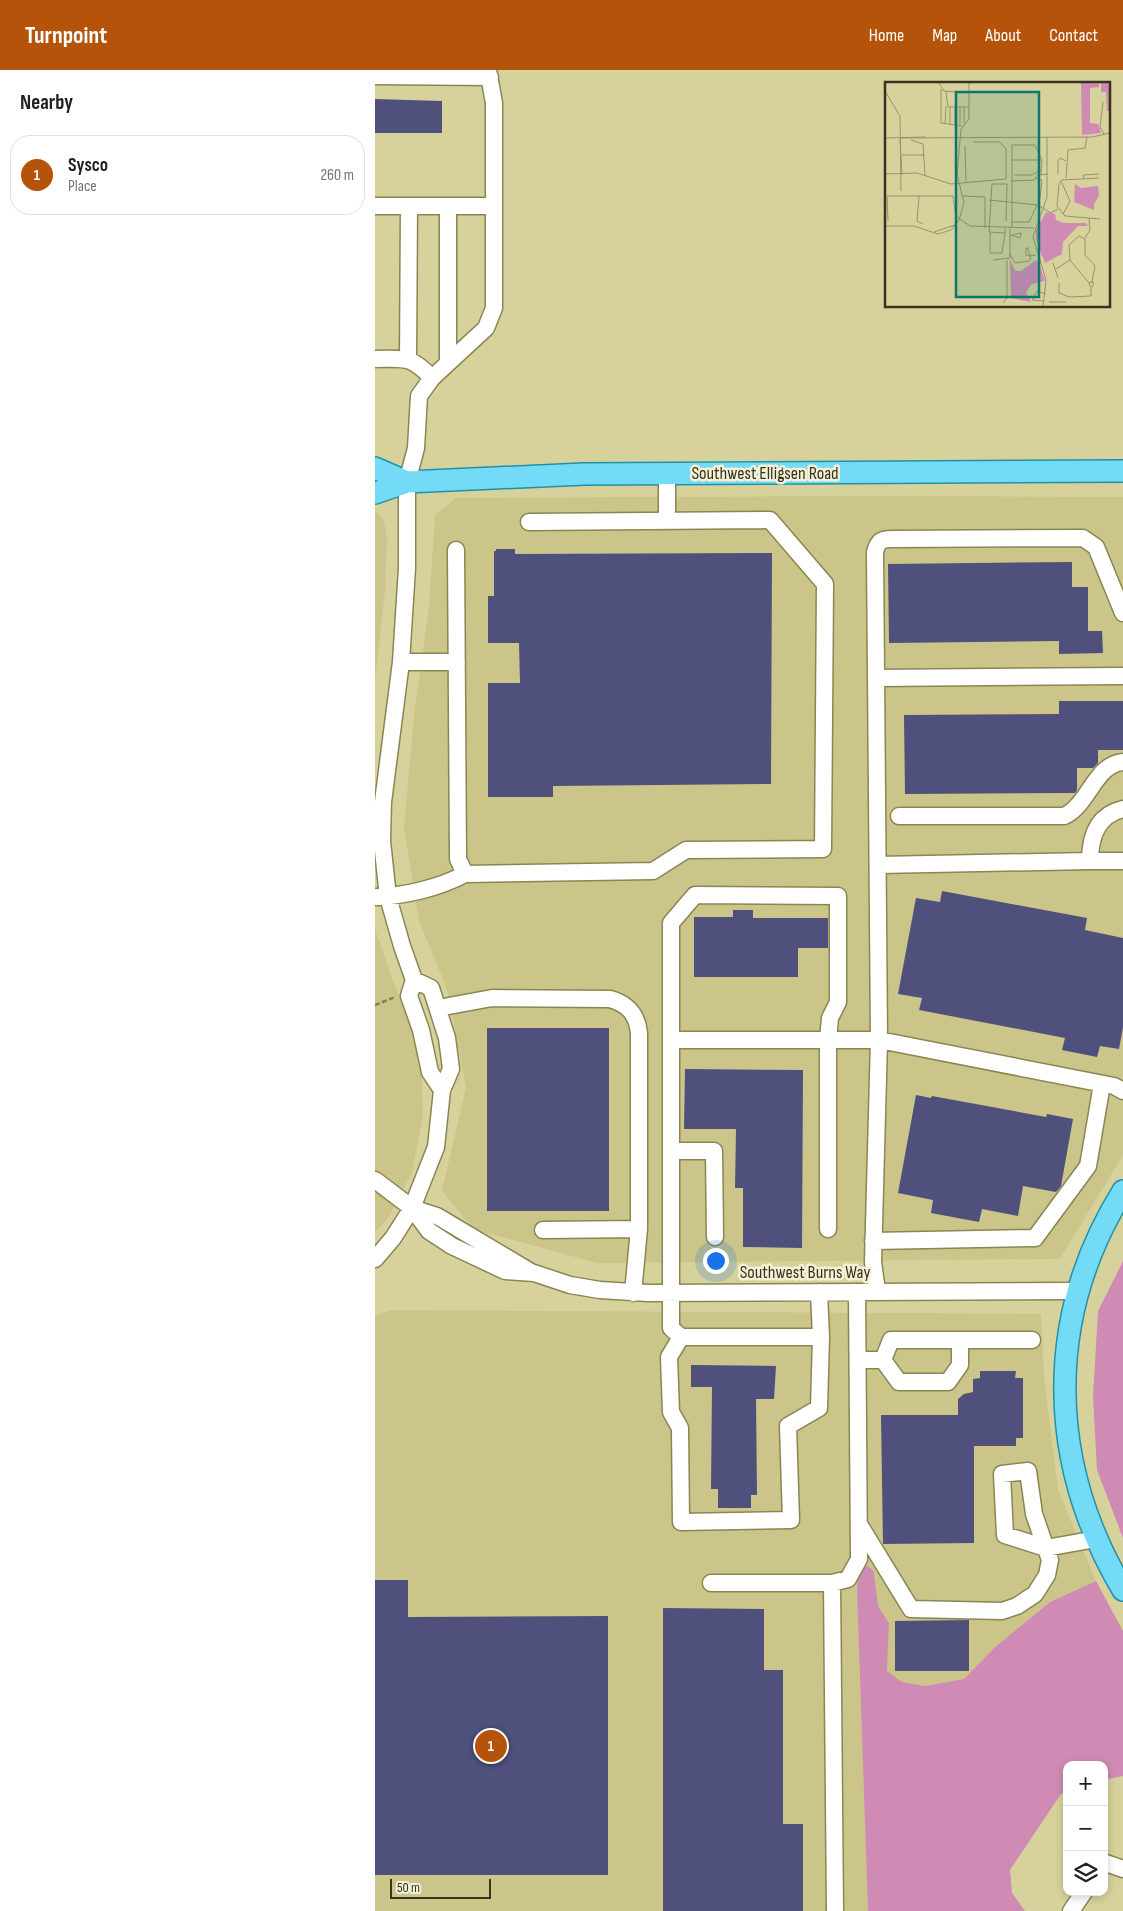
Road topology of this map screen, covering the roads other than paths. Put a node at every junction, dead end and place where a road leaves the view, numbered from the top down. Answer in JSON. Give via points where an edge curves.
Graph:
{"nodes":[{"id":1,"x":383,"y":74,"type":"edge"},
{"id":2,"x":430,"y":74,"type":"edge"},
{"id":3,"x":462,"y":74,"type":"edge"},
{"id":4,"x":489,"y":74,"type":"edge"},
{"id":5,"x":375,"y":206,"type":"edge"},
{"id":6,"x":409,"y":206,"type":"junction"},
{"id":7,"x":448,"y":206,"type":"junction"},
{"id":8,"x":494,"y":206,"type":"junction"},
{"id":9,"x":375,"y":359,"type":"edge"},
{"id":10,"x":408,"y":360,"type":"junction"},
{"id":11,"x":448,"y":363,"type":"junction"},
{"id":12,"x":432,"y":378,"type":"junction"},
{"id":13,"x":375,"y":468,"type":"edge"},
{"id":14,"x":1123,"y":471,"type":"edge"},
{"id":15,"x":667,"y":473,"type":"junction"},
{"id":16,"x":407,"y":482,"type":"junction"},
{"id":17,"x":375,"y":493,"type":"edge"},
{"id":18,"x":667,"y":521,"type":"junction"},
{"id":19,"x":529,"y":522,"type":"dead end"},
{"id":20,"x":456,"y":550,"type":"dead end"},
{"id":21,"x":1123,"y":613,"type":"edge"},
{"id":22,"x":401,"y":662,"type":"junction"},
{"id":23,"x":457,"y":662,"type":"junction"},
{"id":24,"x":1123,"y":676,"type":"edge"},
{"id":25,"x":876,"y":678,"type":"junction"},
{"id":26,"x":1123,"y":762,"type":"edge"},
{"id":27,"x":1123,"y":809,"type":"edge"},
{"id":28,"x":899,"y":816,"type":"dead end"},
{"id":29,"x":1123,"y":861,"type":"edge"},
{"id":30,"x":1090,"y":862,"type":"junction"},
{"id":31,"x":878,"y":865,"type":"junction"},
{"id":32,"x":465,"y":874,"type":"junction"},
{"id":33,"x":381,"y":897,"type":"edge"},
{"id":34,"x":414,"y":980,"type":"junction"},
{"id":35,"x":438,"y":1008,"type":"junction"},
{"id":36,"x":671,"y":1040,"type":"junction"},
{"id":37,"x":828,"y":1040,"type":"junction"},
{"id":38,"x":879,"y":1040,"type":"junction"},
{"id":39,"x":1102,"y":1084,"type":"junction"},
{"id":40,"x":443,"y":1090,"type":"junction"},
{"id":41,"x":1123,"y":1091,"type":"edge"},
{"id":42,"x":671,"y":1151,"type":"junction"},
{"id":43,"x":375,"y":1180,"type":"edge"},
{"id":44,"x":1123,"y":1191,"type":"edge"},
{"id":45,"x":412,"y":1208,"type":"junction"},
{"id":46,"x":639,"y":1229,"type":"junction"},
{"id":47,"x":828,"y":1229,"type":"dead end"},
{"id":48,"x":543,"y":1230,"type":"dead end"},
{"id":49,"x":715,"y":1237,"type":"dead end"},
{"id":50,"x":873,"y":1241,"type":"junction"},
{"id":51,"x":375,"y":1259,"type":"edge"},
{"id":52,"x":1079,"y":1291,"type":"junction"},
{"id":53,"x":819,"y":1292,"type":"junction"},
{"id":54,"x":857,"y":1292,"type":"junction"},
{"id":55,"x":877,"y":1292,"type":"junction"},
{"id":56,"x":633,"y":1293,"type":"junction"},
{"id":57,"x":671,"y":1293,"type":"junction"},
{"id":58,"x":681,"y":1337,"type":"junction"},
{"id":59,"x":821,"y":1337,"type":"junction"},
{"id":60,"x":960,"y":1340,"type":"junction"},
{"id":61,"x":1032,"y":1340,"type":"dead end"},
{"id":62,"x":858,"y":1360,"type":"junction"},
{"id":63,"x":883,"y":1360,"type":"junction"},
{"id":64,"x":859,"y":1524,"type":"junction"},
{"id":65,"x":1096,"y":1539,"type":"junction"},
{"id":66,"x":1046,"y":1548,"type":"junction"},
{"id":67,"x":711,"y":1583,"type":"dead end"},
{"id":68,"x":832,"y":1583,"type":"junction"},
{"id":69,"x":1123,"y":1590,"type":"edge"},
{"id":70,"x":1108,"y":1863,"type":"edge"},
{"id":71,"x":1123,"y":1870,"type":"edge"},
{"id":72,"x":1082,"y":1896,"type":"edge"},
{"id":73,"x":835,"y":1911,"type":"edge"},
{"id":74,"x":1071,"y":1911,"type":"edge"}],
"edges":[{"from":1,"to":2,"type":"street"},
{"from":2,"to":3,"type":"street"},
{"from":3,"to":4,"type":"street"},
{"from":4,"to":8,"type":"street","via":[[494,103]]},
{"from":5,"to":6,"type":"street"},
{"from":6,"to":7,"type":"street"},
{"from":6,"to":10,"type":"street"},
{"from":7,"to":8,"type":"street"},
{"from":7,"to":11,"type":"street"},
{"from":8,"to":11,"type":"street","via":[[494,308],[486,328]]},
{"from":9,"to":10,"type":"street"},
{"from":10,"to":12,"type":"street","via":[[417,362]]},
{"from":11,"to":12,"type":"street"},
{"from":12,"to":16,"type":"street","via":[[419,396],[416,448]]},
{"from":13,"to":16,"type":"main road","name":"Southwest Elligsen Road"},
{"from":14,"to":15,"type":"main road","name":"Southwest Elligsen Road"},
{"from":15,"to":16,"type":"main road","name":"Southwest Elligsen Road"},
{"from":15,"to":18,"type":"street"},
{"from":16,"to":17,"type":"main road","name":"Southwest Elligsen Road"},
{"from":16,"to":22,"type":"street"},
{"from":18,"to":19,"type":"street"},
{"from":18,"to":32,"type":"street","via":[[770,520],[825,584],[823,849],[686,850],[653,871]]},
{"from":20,"to":23,"type":"street"},
{"from":21,"to":25,"type":"street","via":[[1096,547],[1083,538],[882,540],[875,552]]},
{"from":22,"to":23,"type":"street"},
{"from":22,"to":33,"type":"street","via":[[383,802]]},
{"from":23,"to":32,"type":"street","via":[[458,860]]},
{"from":24,"to":25,"type":"street"},
{"from":25,"to":31,"type":"street"},
{"from":26,"to":28,"type":"street","via":[[1105,770],[1073,813],[1064,816]]},
{"from":27,"to":30,"type":"street","via":[[1111,813],[1094,831]]},
{"from":29,"to":30,"type":"street"},
{"from":30,"to":31,"type":"street"},
{"from":31,"to":38,"type":"street"},
{"from":32,"to":33,"type":"street","via":[[449,883]]},
{"from":33,"to":34,"type":"street"},
{"from":34,"to":35,"type":"street","via":[[431,988]]},
{"from":34,"to":40,"type":"street","via":[[409,996],[421,1030],[430,1072]]},
{"from":35,"to":40,"type":"street","via":[[447,1038],[451,1069]]},
{"from":35,"to":46,"type":"street","via":[[491,998],[610,999],[628,1007],[638,1022],[639,1033]]},
{"from":36,"to":37,"type":"street"},
{"from":36,"to":37,"type":"street","via":[[671,924],[695,895],[838,896],[838,1002],[830,1018]]},
{"from":36,"to":42,"type":"street"},
{"from":37,"to":38,"type":"street"},
{"from":37,"to":47,"type":"street"},
{"from":38,"to":39,"type":"street"},
{"from":38,"to":50,"type":"street"},
{"from":39,"to":41,"type":"street"},
{"from":39,"to":50,"type":"street","via":[[1088,1166],[1035,1238]]},
{"from":40,"to":45,"type":"street","via":[[436,1147]]},
{"from":42,"to":49,"type":"street","via":[[714,1151]]},
{"from":42,"to":57,"type":"street"},
{"from":43,"to":45,"type":"street","name":"Southwest Burns Way"},
{"from":44,"to":52,"type":"main road","via":[[1098,1232]]},
{"from":45,"to":51,"type":"street"},
{"from":45,"to":56,"type":"street","name":"Southwest Burns Way","via":[[429,1231],[452,1246],[505,1271],[534,1273],[570,1285]]},
{"from":46,"to":48,"type":"street"},
{"from":46,"to":56,"type":"street"},
{"from":50,"to":55,"type":"street"},
{"from":52,"to":55,"type":"street","name":"Southwest Burns Way"},
{"from":52,"to":65,"type":"main road","via":[[1066,1369],[1067,1430],[1077,1485]]},
{"from":53,"to":54,"type":"street","name":"Southwest Burns Way"},
{"from":53,"to":57,"type":"street","name":"Southwest Burns Way"},
{"from":53,"to":59,"type":"street"},
{"from":54,"to":55,"type":"street","name":"Southwest Burns Way"},
{"from":54,"to":62,"type":"street"},
{"from":56,"to":57,"type":"street","name":"Southwest Burns Way"},
{"from":57,"to":58,"type":"street","via":[[671,1328]]},
{"from":58,"to":59,"type":"street"},
{"from":58,"to":59,"type":"street","via":[[669,1357],[671,1412],[680,1428],[681,1522],[791,1520],[787,1426],[819,1408]]},
{"from":60,"to":61,"type":"street"},
{"from":60,"to":63,"type":"street","via":[[891,1340]]},
{"from":60,"to":63,"type":"street","via":[[960,1365],[948,1382],[899,1382]]},
{"from":62,"to":63,"type":"street"},
{"from":62,"to":64,"type":"street"},
{"from":64,"to":66,"type":"street","via":[[911,1609],[1002,1612],[1017,1606],[1035,1594],[1047,1575],[1050,1560]]},
{"from":64,"to":68,"type":"street","via":[[859,1559],[848,1579]]},
{"from":65,"to":66,"type":"street"},
{"from":65,"to":69,"type":"main road"},
{"from":66,"to":66,"type":"street","via":[[1034,1514],[1028,1471],[1002,1474],[1005,1535]]},
{"from":67,"to":68,"type":"street"},
{"from":68,"to":73,"type":"street"},
{"from":70,"to":71,"type":"street"},
{"from":72,"to":74,"type":"street"}]}
